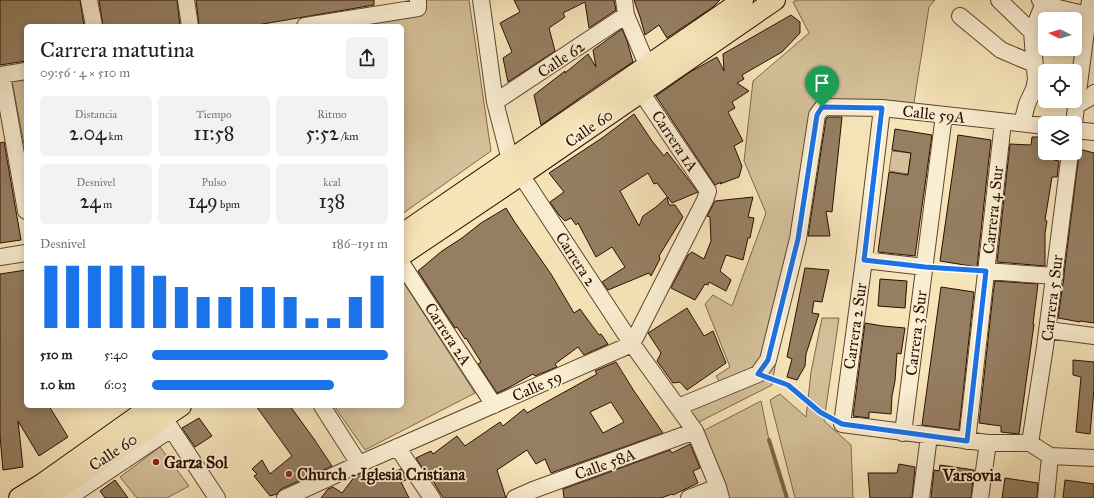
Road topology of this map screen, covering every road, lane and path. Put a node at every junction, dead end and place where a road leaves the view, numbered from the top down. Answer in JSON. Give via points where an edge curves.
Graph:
{"nodes":[{"id":1,"x":89,"y":0,"type":"edge"},
{"id":2,"x":186,"y":0,"type":"edge"},
{"id":3,"x":481,"y":0,"type":"edge"},
{"id":4,"x":743,"y":0,"type":"edge"},
{"id":5,"x":775,"y":0,"type":"edge"},
{"id":6,"x":999,"y":0,"type":"edge"},
{"id":7,"x":1042,"y":1,"type":"edge"},
{"id":8,"x":418,"y":4,"type":"edge"},
{"id":9,"x":625,"y":8,"type":"edge"},
{"id":10,"x":960,"y":16,"type":"dead end"},
{"id":11,"x":1090,"y":20,"type":"edge"},
{"id":12,"x":94,"y":24,"type":"edge"},
{"id":13,"x":190,"y":24,"type":"edge"},
{"id":14,"x":315,"y":24,"type":"edge"},
{"id":15,"x":1032,"y":32,"type":"junction"},
{"id":16,"x":1034,"y":64,"type":"junction"},
{"id":17,"x":647,"y":66,"type":"junction"},
{"id":18,"x":24,"y":71,"type":"edge"},
{"id":19,"x":1082,"y":72,"type":"edge"},
{"id":20,"x":1,"y":75,"type":"edge"},
{"id":21,"x":641,"y":92,"type":"junction"},
{"id":22,"x":1094,"y":93,"type":"edge"},
{"id":23,"x":495,"y":102,"type":"junction"},
{"id":24,"x":1082,"y":102,"type":"edge"},
{"id":25,"x":882,"y":108,"type":"junction"},
{"id":26,"x":944,"y":115,"type":"junction"},
{"id":27,"x":1003,"y":122,"type":"junction"},
{"id":28,"x":1022,"y":123,"type":"junction"},
{"id":29,"x":1038,"y":125,"type":"edge"},
{"id":30,"x":1082,"y":131,"type":"edge"},
{"id":31,"x":1094,"y":132,"type":"edge"},
{"id":32,"x":1069,"y":160,"type":"edge"},
{"id":33,"x":516,"y":167,"type":"junction"},
{"id":34,"x":24,"y":200,"type":"edge"},
{"id":35,"x":404,"y":233,"type":"edge"},
{"id":36,"x":24,"y":253,"type":"edge"},
{"id":37,"x":404,"y":253,"type":"edge"},
{"id":38,"x":0,"y":257,"type":"edge"},
{"id":39,"x":864,"y":260,"type":"junction"},
{"id":40,"x":404,"y":267,"type":"edge"},
{"id":41,"x":925,"y":267,"type":"junction"},
{"id":42,"x":986,"y":271,"type":"junction"},
{"id":43,"x":1054,"y":276,"type":"junction"},
{"id":44,"x":1048,"y":330,"type":"junction"},
{"id":45,"x":1094,"y":336,"type":"edge"},
{"id":46,"x":632,"y":344,"type":"junction"},
{"id":47,"x":758,"y":374,"type":"junction"},
{"id":48,"x":494,"y":405,"type":"junction"},
{"id":49,"x":678,"y":407,"type":"junction"},
{"id":50,"x":178,"y":408,"type":"edge"},
{"id":51,"x":323,"y":408,"type":"edge"},
{"id":52,"x":162,"y":418,"type":"edge"},
{"id":53,"x":842,"y":424,"type":"junction"},
{"id":54,"x":695,"y":431,"type":"junction"},
{"id":55,"x":903,"y":432,"type":"junction"},
{"id":56,"x":929,"y":436,"type":"junction"},
{"id":57,"x":967,"y":441,"type":"junction"},
{"id":58,"x":1030,"y":442,"type":"junction"},
{"id":59,"x":988,"y":443,"type":"junction"},
{"id":60,"x":397,"y":447,"type":"junction"},
{"id":61,"x":1050,"y":456,"type":"junction"},
{"id":62,"x":1094,"y":458,"type":"edge"},
{"id":63,"x":359,"y":464,"type":"junction"},
{"id":64,"x":720,"y":492,"type":"edge"},
{"id":65,"x":45,"y":493,"type":"edge"},
{"id":66,"x":534,"y":494,"type":"edge"},
{"id":67,"x":20,"y":498,"type":"edge"},
{"id":68,"x":68,"y":498,"type":"edge"},
{"id":69,"x":217,"y":498,"type":"edge"},
{"id":70,"x":286,"y":498,"type":"edge"},
{"id":71,"x":432,"y":498,"type":"edge"},
{"id":72,"x":515,"y":498,"type":"edge"},
{"id":73,"x":689,"y":498,"type":"edge"},
{"id":74,"x":921,"y":498,"type":"edge"},
{"id":75,"x":980,"y":498,"type":"edge"},
{"id":76,"x":1046,"y":498,"type":"edge"}],
"edges":[{"from":1,"to":12,"type":"street"},
{"from":2,"to":13,"type":"street"},
{"from":3,"to":23,"type":"street","name":"Carrera 2"},
{"from":4,"to":17,"type":"main road","name":"Calle 60"},
{"from":5,"to":21,"type":"main road","name":"Calle 60"},
{"from":6,"to":15,"type":"street"},
{"from":7,"to":11,"type":"street"},
{"from":7,"to":15,"type":"street"},
{"from":8,"to":14,"type":"street"},
{"from":9,"to":17,"type":"street"},
{"from":9,"to":23,"type":"street","name":"Calle 62"},
{"from":10,"to":16,"type":"street","via":[[1001,50]]},
{"from":11,"to":19,"type":"street"},
{"from":15,"to":16,"type":"street"},
{"from":16,"to":28,"type":"street","via":[[1036,80],[1026,104]]},
{"from":17,"to":33,"type":"main road","name":"Calle 60"},
{"from":18,"to":20,"type":"street"},
{"from":20,"to":34,"type":"street"},
{"from":21,"to":33,"type":"main road","name":"Calle 60"},
{"from":21,"to":46,"type":"street","name":"Carrera 1A","via":[[708,191],[706,200]]},
{"from":22,"to":24,"type":"street"},
{"from":23,"to":33,"type":"street","name":"Carrera 2"},
{"from":25,"to":26,"type":"street","name":"Calle 59A"},
{"from":25,"to":39,"type":"street","name":"Carrera 2 Sur"},
{"from":25,"to":47,"type":"street","name":"Calle 59A","via":[[822,107],[817,115],[798,239],[768,360]]},
{"from":26,"to":27,"type":"street","name":"Calle 59A"},
{"from":26,"to":41,"type":"street","name":"Carrera 3 Sur"},
{"from":27,"to":28,"type":"street","name":"Calle 59A"},
{"from":27,"to":42,"type":"street","name":"Carrera 4 Sur"},
{"from":28,"to":29,"type":"street","name":"Calle 59A"},
{"from":30,"to":31,"type":"street"},
{"from":32,"to":43,"type":"street","name":"Carrera 5 Sur"},
{"from":33,"to":35,"type":"main road","name":"Calle 60"},
{"from":33,"to":37,"type":"main road","name":"Calle 60"},
{"from":33,"to":46,"type":"street","name":"Carrera 2"},
{"from":36,"to":38,"type":"street"},
{"from":39,"to":41,"type":"street"},
{"from":39,"to":53,"type":"street","name":"Carrera 2 Sur"},
{"from":40,"to":48,"type":"street","name":"Carrera 2A"},
{"from":41,"to":42,"type":"path"},
{"from":41,"to":55,"type":"street","name":"Carrera 3 Sur"},
{"from":42,"to":43,"type":"street"},
{"from":42,"to":57,"type":"street","name":"Carrera 4 Sur"},
{"from":43,"to":44,"type":"street","name":"Carrera 5 Sur"},
{"from":44,"to":45,"type":"street"},
{"from":44,"to":58,"type":"street","name":"Carrera 5 Sur"},
{"from":46,"to":48,"type":"street","name":"Calle 59"},
{"from":46,"to":49,"type":"street","name":"Carrera 2"},
{"from":47,"to":49,"type":"street"},
{"from":47,"to":53,"type":"path","via":[[788,385],[820,412]]},
{"from":48,"to":60,"type":"street","name":"Calle 59"},
{"from":49,"to":54,"type":"street","name":"Carrera 2"},
{"from":50,"to":52,"type":"main road","name":"Calle 60"},
{"from":51,"to":63,"type":"street"},
{"from":52,"to":65,"type":"main road","name":"Calle 60"},
{"from":52,"to":68,"type":"street","name":"Calle 60"},
{"from":52,"to":69,"type":"street"},
{"from":53,"to":55,"type":"street"},
{"from":54,"to":64,"type":"street","name":"Carrera 2"},
{"from":54,"to":66,"type":"street","name":"Calle 58A"},
{"from":55,"to":56,"type":"street"},
{"from":56,"to":57,"type":"street"},
{"from":56,"to":74,"type":"street"},
{"from":57,"to":59,"type":"street"},
{"from":58,"to":59,"type":"street"},
{"from":58,"to":61,"type":"street"},
{"from":59,"to":75,"type":"street"},
{"from":60,"to":63,"type":"street","name":"Calle 59"},
{"from":60,"to":71,"type":"street"},
{"from":61,"to":62,"type":"street"},
{"from":61,"to":76,"type":"street"},
{"from":63,"to":70,"type":"street","name":"Calle 59"},
{"from":64,"to":73,"type":"street"},
{"from":65,"to":67,"type":"main road","name":"Calle 60"},
{"from":66,"to":72,"type":"street","name":"Calle 58A"}]}
